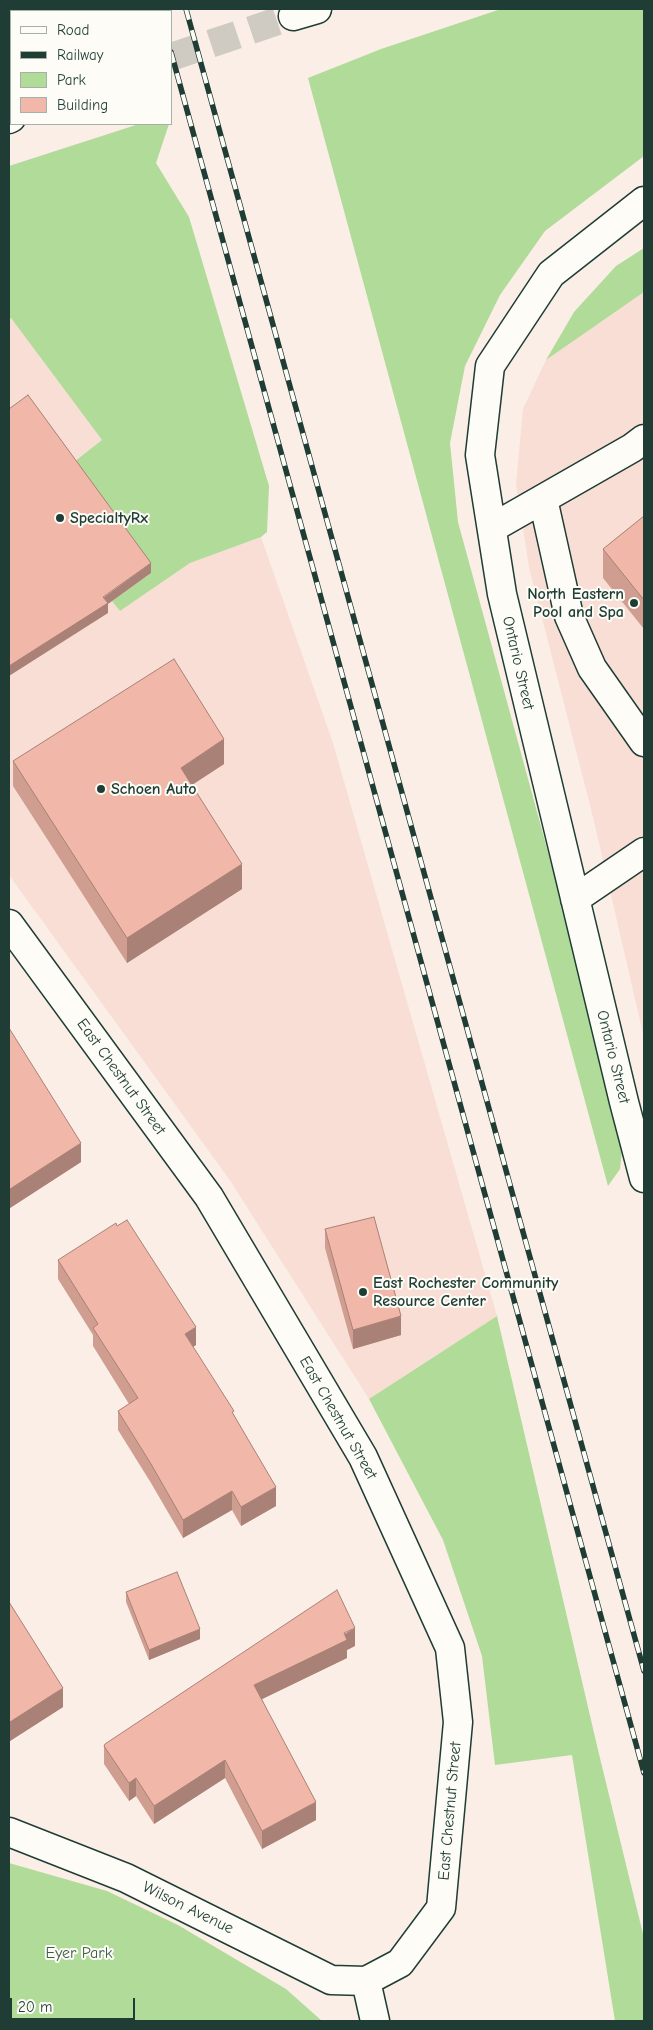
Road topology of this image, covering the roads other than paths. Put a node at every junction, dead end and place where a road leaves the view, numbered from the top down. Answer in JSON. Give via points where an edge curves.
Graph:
{"nodes":[{"id":1,"x":644,"y":201,"type":"edge"},
{"id":2,"x":644,"y":439,"type":"edge"},
{"id":3,"x":543,"y":499,"type":"junction"},
{"id":4,"x":492,"y":528,"type":"junction"},
{"id":5,"x":644,"y":742,"type":"edge"},
{"id":6,"x":644,"y":852,"type":"edge"},
{"id":7,"x":575,"y":900,"type":"junction"},
{"id":8,"x":9,"y":924,"type":"edge"},
{"id":9,"x":644,"y":1178,"type":"edge"},
{"id":10,"x":9,"y":1832,"type":"edge"},
{"id":11,"x":366,"y":1981,"type":"junction"},
{"id":12,"x":375,"y":2021,"type":"edge"}],
"edges":[{"from":1,"to":4,"type":"street","name":"Ontario Street","via":[[551,274],[490,366],[480,454]]},
{"from":2,"to":3,"type":"street"},
{"from":3,"to":4,"type":"street"},
{"from":3,"to":5,"type":"street","via":[[569,616],[592,668]]},
{"from":4,"to":7,"type":"street","name":"Ontario Street","via":[[502,594]]},
{"from":6,"to":7,"type":"street"},
{"from":7,"to":9,"type":"street","name":"Ontario Street"},
{"from":8,"to":11,"type":"street","name":"East Chestnut Street","via":[[209,1198],[364,1457],[450,1648],[458,1722],[441,1908],[400,1964]]},
{"from":10,"to":11,"type":"street","name":"Wilson Avenue","via":[[126,1878],[331,1980]]},
{"from":11,"to":12,"type":"street"}]}
